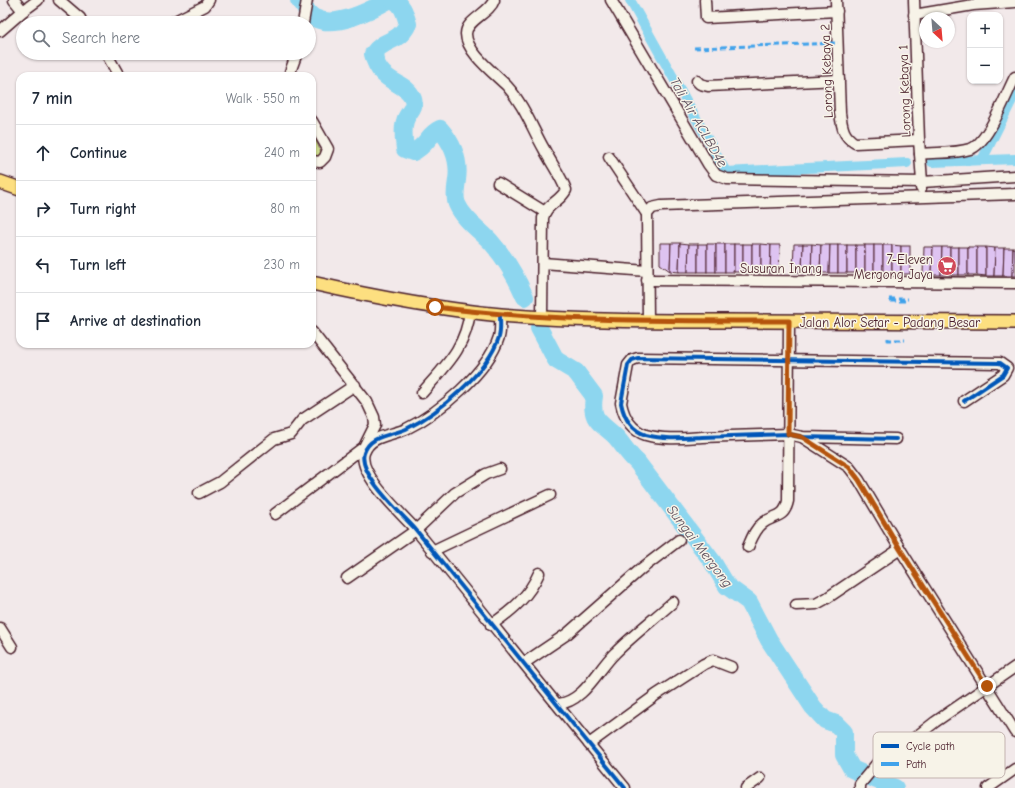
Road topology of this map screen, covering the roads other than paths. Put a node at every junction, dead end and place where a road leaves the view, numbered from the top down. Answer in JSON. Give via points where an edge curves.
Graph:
{"nodes":[{"id":1,"x":14,"y":0,"type":"edge"},
{"id":2,"x":38,"y":0,"type":"edge"},
{"id":3,"x":59,"y":0,"type":"edge"},
{"id":4,"x":209,"y":0,"type":"edge"},
{"id":5,"x":494,"y":0,"type":"edge"},
{"id":6,"x":611,"y":0,"type":"edge"},
{"id":7,"x":705,"y":0,"type":"edge"},
{"id":8,"x":836,"y":0,"type":"edge"},
{"id":9,"x":914,"y":0,"type":"edge"},
{"id":10,"x":307,"y":2,"type":"edge"},
{"id":11,"x":1015,"y":2,"type":"edge"},
{"id":12,"x":23,"y":10,"type":"junction"},
{"id":13,"x":837,"y":11,"type":"junction"},
{"id":14,"x":914,"y":15,"type":"junction"},
{"id":15,"x":16,"y":16,"type":"edge"},
{"id":16,"x":16,"y":16,"type":"edge"},
{"id":17,"x":78,"y":16,"type":"edge"},
{"id":18,"x":185,"y":16,"type":"edge"},
{"id":19,"x":305,"y":16,"type":"edge"},
{"id":20,"x":0,"y":31,"type":"edge"},
{"id":21,"x":110,"y":60,"type":"edge"},
{"id":22,"x":293,"y":60,"type":"edge"},
{"id":23,"x":117,"y":72,"type":"edge"},
{"id":24,"x":289,"y":72,"type":"edge"},
{"id":25,"x":1015,"y":77,"type":"edge"},
{"id":26,"x":839,"y":80,"type":"junction"},
{"id":27,"x":697,"y":81,"type":"dead end"},
{"id":28,"x":316,"y":128,"type":"edge"},
{"id":29,"x":919,"y":140,"type":"junction"},
{"id":30,"x":920,"y":154,"type":"junction"},
{"id":31,"x":609,"y":157,"type":"dead end"},
{"id":32,"x":316,"y":162,"type":"edge"},
{"id":33,"x":1015,"y":176,"type":"edge"},
{"id":34,"x":0,"y":182,"type":"edge"},
{"id":35,"x":922,"y":182,"type":"junction"},
{"id":36,"x":498,"y":183,"type":"dead end"},
{"id":37,"x":16,"y":188,"type":"edge"},
{"id":38,"x":1015,"y":194,"type":"edge"},
{"id":39,"x":915,"y":198,"type":"junction"},
{"id":40,"x":545,"y":212,"type":"junction"},
{"id":41,"x":647,"y":214,"type":"junction"},
{"id":42,"x":543,"y":263,"type":"junction"},
{"id":43,"x":647,"y":276,"type":"junction"},
{"id":44,"x":1015,"y":283,"type":"edge"},
{"id":45,"x":316,"y":284,"type":"edge"},
{"id":46,"x":470,"y":311,"type":"junction"},
{"id":47,"x":500,"y":315,"type":"junction"},
{"id":48,"x":542,"y":318,"type":"junction"},
{"id":49,"x":648,"y":321,"type":"junction"},
{"id":50,"x":789,"y":321,"type":"junction"},
{"id":51,"x":1015,"y":322,"type":"edge"},
{"id":52,"x":316,"y":337,"type":"edge"},
{"id":53,"x":789,"y":361,"type":"junction"},
{"id":54,"x":355,"y":385,"type":"junction"},
{"id":55,"x":422,"y":393,"type":"dead end"},
{"id":56,"x":964,"y":401,"type":"dead end"},
{"id":57,"x":375,"y":424,"type":"junction"},
{"id":58,"x":788,"y":434,"type":"junction"},
{"id":59,"x":802,"y":437,"type":"junction"},
{"id":60,"x":373,"y":439,"type":"junction"},
{"id":61,"x":896,"y":439,"type":"dead end"},
{"id":62,"x":500,"y":470,"type":"dead end"},
{"id":63,"x":198,"y":493,"type":"dead end"},
{"id":64,"x":550,"y":495,"type":"dead end"},
{"id":65,"x":275,"y":514,"type":"dead end"},
{"id":66,"x":416,"y":530,"type":"junction"},
{"id":67,"x":679,"y":540,"type":"dead end"},
{"id":68,"x":748,"y":547,"type":"dead end"},
{"id":69,"x":900,"y":549,"type":"junction"},
{"id":70,"x":432,"y":551,"type":"junction"},
{"id":71,"x":539,"y":573,"type":"dead end"},
{"id":72,"x":346,"y":578,"type":"dead end"},
{"id":73,"x":673,"y":602,"type":"dead end"},
{"id":74,"x":796,"y":605,"type":"dead end"},
{"id":75,"x":492,"y":625,"type":"junction"},
{"id":76,"x":0,"y":628,"type":"edge"},
{"id":77,"x":12,"y":647,"type":"dead end"},
{"id":78,"x":524,"y":663,"type":"junction"},
{"id":79,"x":731,"y":667,"type":"dead end"},
{"id":80,"x":1015,"y":667,"type":"edge"},
{"id":81,"x":987,"y":686,"type":"junction"},
{"id":82,"x":558,"y":704,"type":"junction"},
{"id":83,"x":922,"y":732,"type":"edge"},
{"id":84,"x":1015,"y":732,"type":"edge"},
{"id":85,"x":589,"y":744,"type":"junction"},
{"id":86,"x":873,"y":767,"type":"edge"},
{"id":87,"x":1015,"y":769,"type":"edge"},
{"id":88,"x":1005,"y":776,"type":"edge"},
{"id":89,"x":760,"y":778,"type":"dead end"},
{"id":90,"x":1002,"y":778,"type":"edge"},
{"id":91,"x":860,"y":786,"type":"edge"},
{"id":92,"x":625,"y":788,"type":"edge"},
{"id":93,"x":746,"y":788,"type":"edge"},
{"id":94,"x":988,"y":788,"type":"edge"}],
"edges":[{"from":1,"to":12,"type":"street"},
{"from":2,"to":12,"type":"street"},
{"from":3,"to":17,"type":"street"},
{"from":4,"to":18,"type":"street","via":[[205,6]]},
{"from":5,"to":40,"type":"street","via":[[493,6],[470,25],[466,32],[467,42],[518,100],[564,183],[564,194],[550,204]]},
{"from":6,"to":35,"type":"street","via":[[716,175],[727,179]]},
{"from":7,"to":13,"type":"street","via":[[706,18]]},
{"from":8,"to":13,"type":"street","name":"Lorong Kebaya 2"},
{"from":9,"to":14,"type":"street","name":"Lorong Kebaya 1"},
{"from":10,"to":19,"type":"street"},
{"from":11,"to":14,"type":"street","via":[[973,5]]},
{"from":12,"to":16,"type":"street"},
{"from":13,"to":26,"type":"street","name":"Lorong Kebaya 2"},
{"from":14,"to":29,"type":"street","name":"Lorong Kebaya 1"},
{"from":15,"to":20,"type":"street"},
{"from":21,"to":23,"type":"street"},
{"from":22,"to":24,"type":"street"},
{"from":25,"to":30,"type":"street","via":[[980,143],[970,149]]},
{"from":26,"to":27,"type":"street","via":[[708,86]]},
{"from":26,"to":29,"type":"street","name":"Lorong Kebaya 2","via":[[842,129],[846,138],[855,143]]},
{"from":28,"to":32,"type":"street","via":[[328,149],[325,158]]},
{"from":29,"to":30,"type":"street","name":"Lorong Kebaya 1"},
{"from":30,"to":35,"type":"street","name":"Lorong Kebaya 1"},
{"from":31,"to":41,"type":"street"},
{"from":33,"to":35,"type":"street"},
{"from":34,"to":37,"type":"main road"},
{"from":35,"to":39,"type":"street","via":[[920,192]]},
{"from":36,"to":40,"type":"street"},
{"from":38,"to":39,"type":"street"},
{"from":39,"to":41,"type":"street","via":[[661,206],[652,208]]},
{"from":40,"to":42,"type":"street"},
{"from":41,"to":43,"type":"street"},
{"from":42,"to":43,"type":"street","name":"Susuran Inang"},
{"from":42,"to":48,"type":"street"},
{"from":43,"to":44,"type":"street","name":"Susuran Inang"},
{"from":43,"to":49,"type":"street"},
{"from":45,"to":46,"type":"main road","name":"Jalan Alor Setar - Padang Besar"},
{"from":46,"to":47,"type":"main road","name":"Jalan Alor Setar - Padang Besar"},
{"from":46,"to":55,"type":"street","via":[[468,328],[457,352]]},
{"from":47,"to":48,"type":"main road","name":"Jalan Alor Setar - Padang Besar"},
{"from":47,"to":60,"type":"street","via":[[500,335],[493,352],[444,406],[405,429]]},
{"from":48,"to":49,"type":"main road","name":"Jalan Alor Setar - Padang Besar"},
{"from":49,"to":50,"type":"main road","name":"Jalan Alor Setar - Padang Besar"},
{"from":50,"to":51,"type":"main road","name":"Jalan Alor Setar - Padang Besar"},
{"from":50,"to":53,"type":"street"},
{"from":52,"to":54,"type":"street"},
{"from":53,"to":56,"type":"street","via":[[1005,365],[1007,368],[1002,375]]},
{"from":53,"to":58,"type":"street"},
{"from":53,"to":58,"type":"street","via":[[638,358],[628,365],[622,403],[626,421],[646,435],[668,438]]},
{"from":54,"to":57,"type":"street","via":[[367,402]]},
{"from":54,"to":63,"type":"street","via":[[302,420],[291,434],[274,439],[220,482]]},
{"from":57,"to":60,"type":"street"},
{"from":57,"to":65,"type":"street","via":[[364,447]]},
{"from":58,"to":59,"type":"street"},
{"from":58,"to":68,"type":"street","via":[[786,508],[781,515],[764,522],[758,528]]},
{"from":59,"to":61,"type":"street"},
{"from":59,"to":69,"type":"street","via":[[849,467]]},
{"from":60,"to":66,"type":"street","via":[[364,453],[365,467],[371,480]]},
{"from":62,"to":66,"type":"street","via":[[486,474],[455,493]]},
{"from":64,"to":70,"type":"street"},
{"from":66,"to":70,"type":"street"},
{"from":66,"to":72,"type":"street"},
{"from":67,"to":78,"type":"street","via":[[640,569],[567,634]]},
{"from":69,"to":74,"type":"street","via":[[816,604]]},
{"from":69,"to":81,"type":"street"},
{"from":70,"to":75,"type":"street"},
{"from":71,"to":75,"type":"street","via":[[532,588],[520,603]]},
{"from":73,"to":82,"type":"street","via":[[614,653],[595,681],[569,702]]},
{"from":75,"to":78,"type":"street"},
{"from":76,"to":77,"type":"street"},
{"from":78,"to":82,"type":"street"},
{"from":79,"to":85,"type":"street","via":[[713,660],[704,664]]},
{"from":80,"to":81,"type":"street"},
{"from":81,"to":83,"type":"street"},
{"from":81,"to":84,"type":"street"},
{"from":82,"to":85,"type":"street"},
{"from":85,"to":92,"type":"street"},
{"from":86,"to":91,"type":"street"},
{"from":87,"to":88,"type":"street"},
{"from":89,"to":93,"type":"street"},
{"from":90,"to":94,"type":"street"}]}
